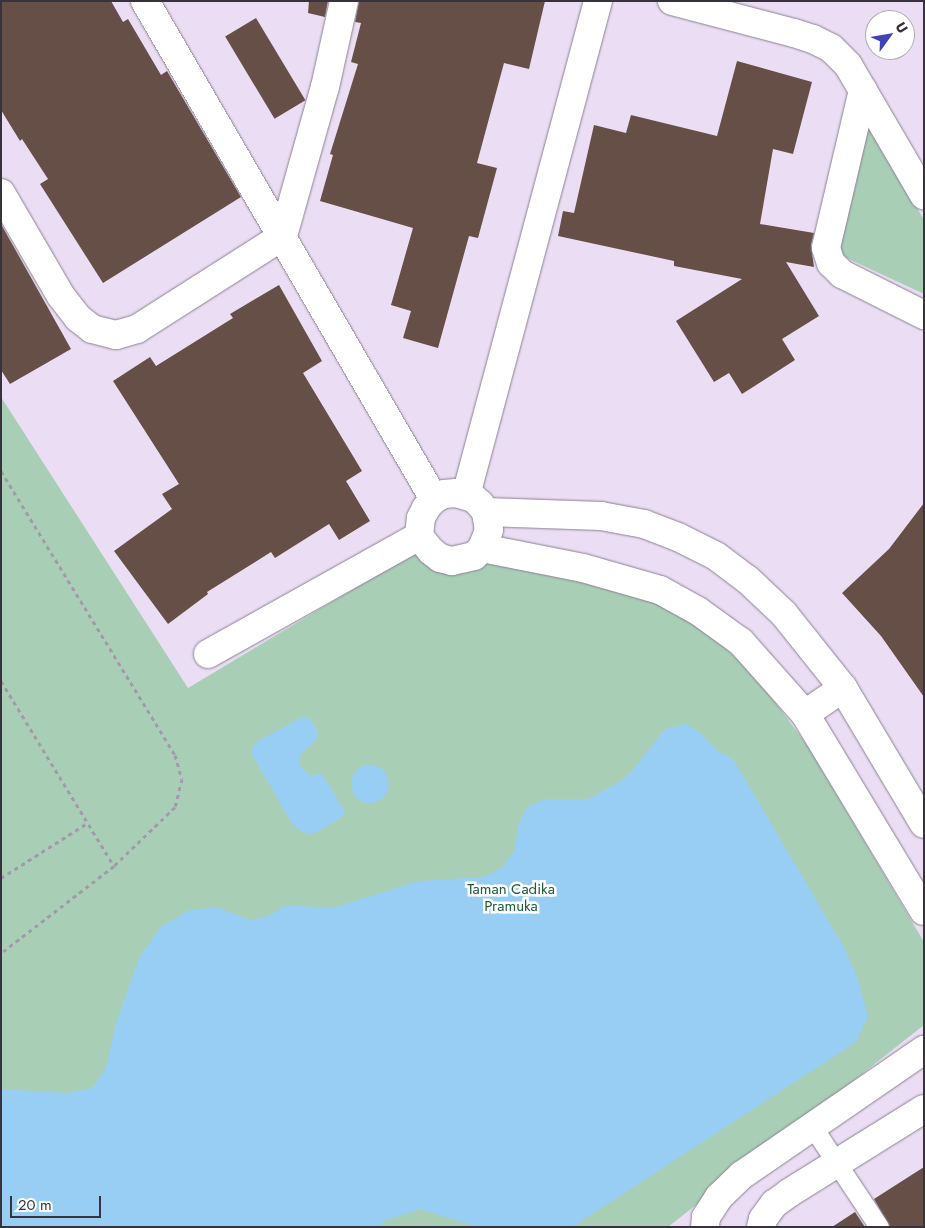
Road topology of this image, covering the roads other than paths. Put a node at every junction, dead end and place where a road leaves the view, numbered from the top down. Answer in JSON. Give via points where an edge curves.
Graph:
{"nodes":[{"id":1,"x":145,"y":1,"type":"edge"},
{"id":2,"x":344,"y":1,"type":"edge"},
{"id":3,"x":598,"y":1,"type":"edge"},
{"id":4,"x":672,"y":1,"type":"edge"},
{"id":5,"x":863,"y":90,"type":"junction"},
{"id":6,"x":1,"y":193,"type":"edge"},
{"id":7,"x":924,"y":195,"type":"edge"},
{"id":8,"x":282,"y":236,"type":"junction"},
{"id":9,"x":924,"y":315,"type":"edge"},
{"id":10,"x":434,"y":499,"type":"junction"},
{"id":11,"x":476,"y":503,"type":"junction"},
{"id":12,"x":419,"y":536,"type":"junction"},
{"id":13,"x":482,"y":548,"type":"junction"},
{"id":14,"x":208,"y":654,"type":"dead end"},
{"id":15,"x":843,"y":688,"type":"junction"},
{"id":16,"x":805,"y":714,"type":"junction"},
{"id":17,"x":924,"y":824,"type":"edge"},
{"id":18,"x":924,"y":911,"type":"edge"},
{"id":19,"x":924,"y":1050,"type":"edge"},
{"id":20,"x":924,"y":1109,"type":"edge"},
{"id":21,"x":812,"y":1126,"type":"junction"},
{"id":22,"x":837,"y":1162,"type":"junction"},
{"id":23,"x":705,"y":1227,"type":"edge"},
{"id":24,"x":760,"y":1227,"type":"edge"},
{"id":25,"x":879,"y":1227,"type":"edge"}],
"edges":[{"from":1,"to":8,"type":"street"},
{"from":2,"to":8,"type":"street","via":[[324,87]]},
{"from":3,"to":11,"type":"street"},
{"from":4,"to":5,"type":"street","via":[[813,39],[831,48],[848,65]]},
{"from":5,"to":7,"type":"street"},
{"from":5,"to":9,"type":"street","via":[[826,248],[831,263],[842,274]]},
{"from":6,"to":8,"type":"street","via":[[61,296],[78,318],[92,329],[116,334],[137,329]]},
{"from":8,"to":10,"type":"street"},
{"from":10,"to":11,"type":"street","via":[[444,494]]},
{"from":10,"to":12,"type":"street","via":[[421,518]]},
{"from":11,"to":13,"type":"street","via":[[489,530]]},
{"from":11,"to":15,"type":"street","via":[[601,516],[644,524],[716,556],[747,579],[784,614]]},
{"from":12,"to":13,"type":"street","via":[[440,558],[452,561],[474,556]]},
{"from":12,"to":14,"type":"street"},
{"from":13,"to":16,"type":"street","via":[[584,568],[660,590],[698,610],[741,642]]},
{"from":15,"to":16,"type":"street"},
{"from":15,"to":17,"type":"street"},
{"from":16,"to":18,"type":"street"},
{"from":19,"to":21,"type":"street"},
{"from":20,"to":22,"type":"street"},
{"from":21,"to":22,"type":"lane"},
{"from":21,"to":23,"type":"street","via":[[742,1175],[719,1197],[706,1217]]},
{"from":22,"to":24,"type":"street","via":[[774,1204]]},
{"from":22,"to":25,"type":"lane"}]}
